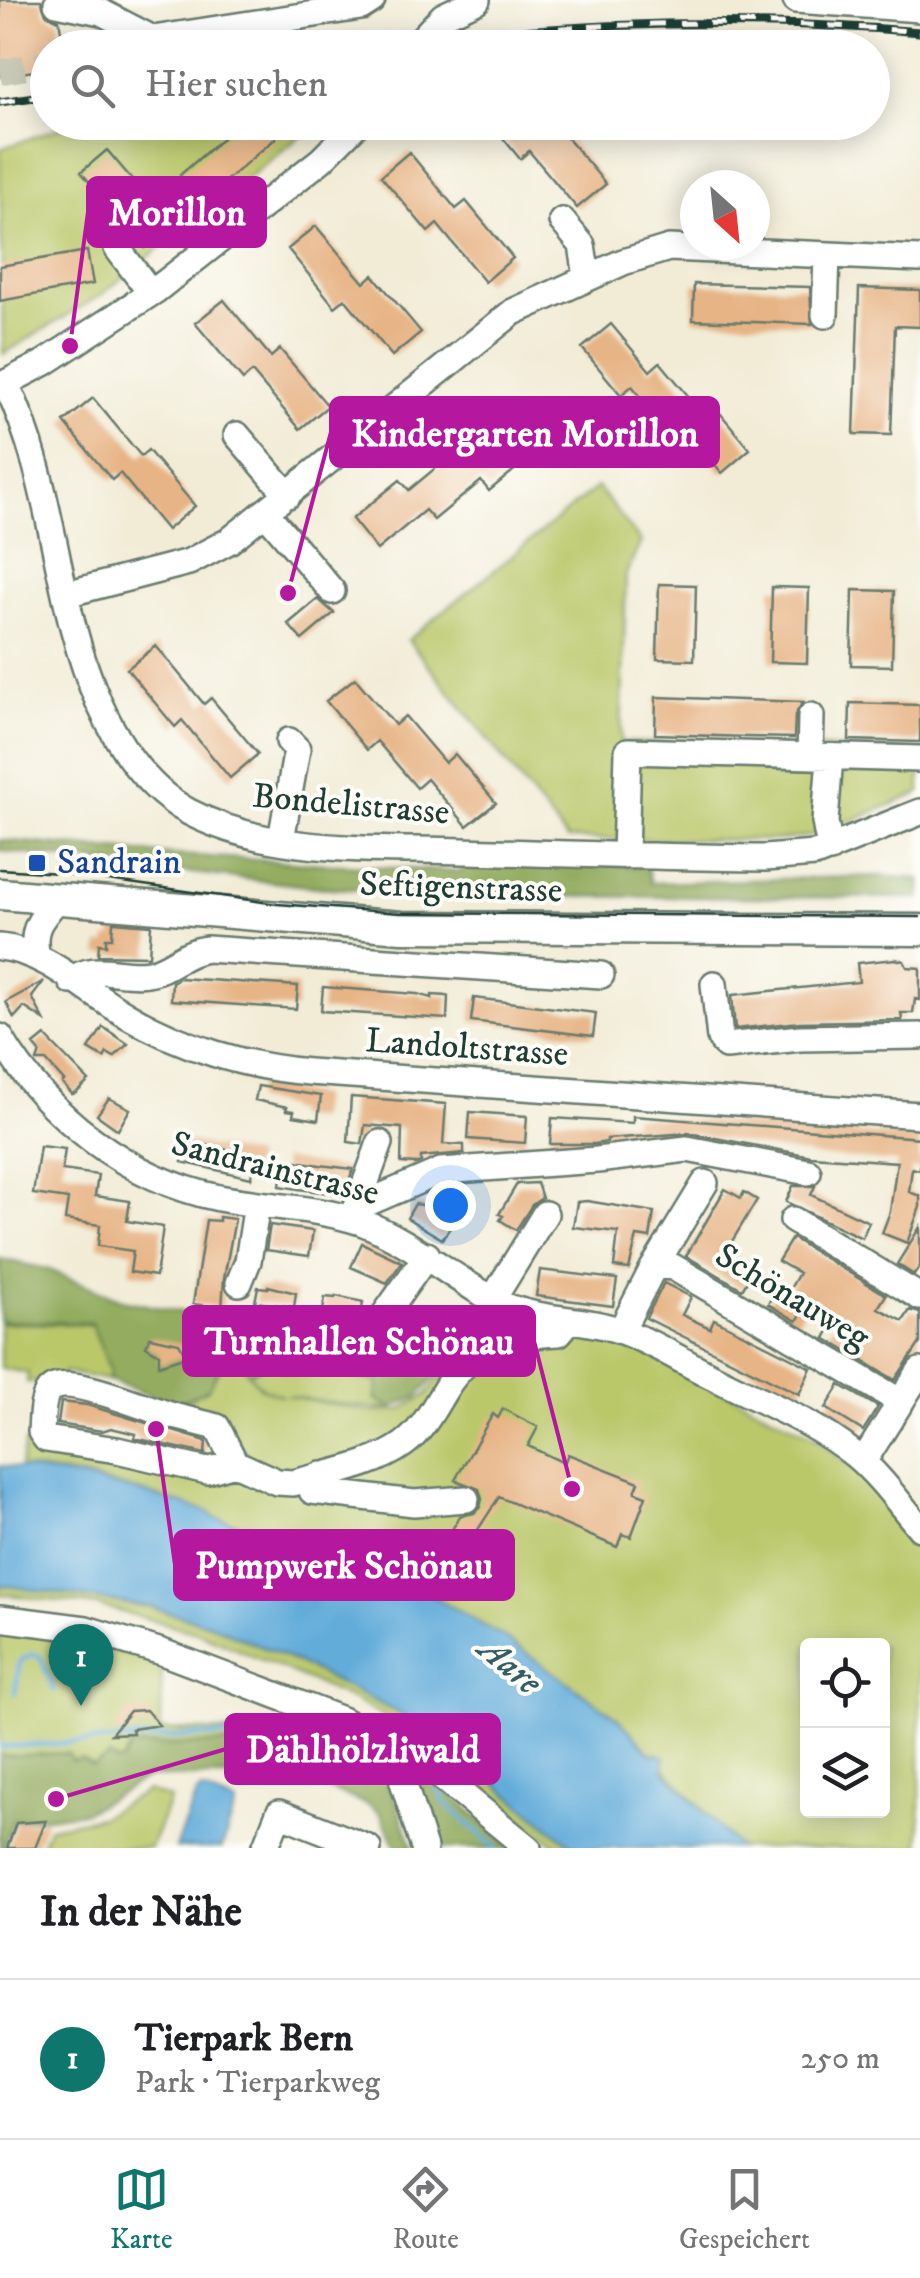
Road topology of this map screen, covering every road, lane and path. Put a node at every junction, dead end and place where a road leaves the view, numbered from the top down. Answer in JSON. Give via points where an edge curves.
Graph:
{"nodes":[{"id":1,"x":372,"y":0,"type":"edge"},
{"id":2,"x":477,"y":0,"type":"edge"},
{"id":3,"x":796,"y":0,"type":"edge"},
{"id":4,"x":57,"y":3,"type":"dead end"},
{"id":5,"x":447,"y":6,"type":"edge"},
{"id":6,"x":911,"y":6,"type":"edge"},
{"id":7,"x":134,"y":30,"type":"edge"},
{"id":8,"x":215,"y":30,"type":"edge"},
{"id":9,"x":426,"y":30,"type":"edge"},
{"id":10,"x":341,"y":140,"type":"edge"},
{"id":11,"x":562,"y":221,"type":"dead end"},
{"id":12,"x":117,"y":248,"type":"dead end"},
{"id":13,"x":827,"y":255,"type":"junction"},
{"id":14,"x":920,"y":258,"type":"edge"},
{"id":15,"x":588,"y":277,"type":"junction"},
{"id":16,"x":151,"y":294,"type":"junction"},
{"id":17,"x":825,"y":316,"type":"dead end"},
{"id":18,"x":3,"y":385,"type":"edge"},
{"id":19,"x":237,"y":435,"type":"dead end"},
{"id":20,"x":288,"y":495,"type":"junction"},
{"id":21,"x":266,"y":513,"type":"junction"},
{"id":22,"x":332,"y":591,"type":"dead end"},
{"id":23,"x":66,"y":594,"type":"junction"},
{"id":24,"x":811,"y":716,"type":"dead end"},
{"id":25,"x":290,"y":741,"type":"dead end"},
{"id":26,"x":820,"y":757,"type":"junction"},
{"id":27,"x":920,"y":760,"type":"edge"},
{"id":28,"x":920,"y":812,"type":"edge"},
{"id":29,"x":281,"y":840,"type":"junction"},
{"id":30,"x":830,"y":849,"type":"junction"},
{"id":31,"x":626,"y":856,"type":"junction"},
{"id":32,"x":0,"y":894,"type":"edge"},
{"id":33,"x":57,"y":900,"type":"junction"},
{"id":34,"x":920,"y":930,"type":"edge"},
{"id":35,"x":0,"y":947,"type":"edge"},
{"id":36,"x":37,"y":955,"type":"junction"},
{"id":37,"x":601,"y":976,"type":"dead end"},
{"id":38,"x":71,"y":980,"type":"junction"},
{"id":39,"x":714,"y":984,"type":"dead end"},
{"id":40,"x":920,"y":1036,"type":"edge"},
{"id":41,"x":0,"y":1038,"type":"edge"},
{"id":42,"x":9,"y":1073,"type":"edge"},
{"id":43,"x":920,"y":1115,"type":"edge"},
{"id":44,"x":380,"y":1142,"type":"dead end"},
{"id":45,"x":808,"y":1172,"type":"dead end"},
{"id":46,"x":695,"y":1181,"type":"dead end"},
{"id":47,"x":257,"y":1204,"type":"junction"},
{"id":48,"x":355,"y":1213,"type":"junction"},
{"id":49,"x":545,"y":1214,"type":"dead end"},
{"id":50,"x":792,"y":1220,"type":"dead end"},
{"id":51,"x":427,"y":1255,"type":"junction"},
{"id":52,"x":652,"y":1270,"type":"junction"},
{"id":53,"x":239,"y":1283,"type":"dead end"},
{"id":54,"x":920,"y":1297,"type":"edge"},
{"id":55,"x":492,"y":1299,"type":"junction"},
{"id":56,"x":244,"y":1317,"type":"dead end"},
{"id":57,"x":570,"y":1320,"type":"junction"},
{"id":58,"x":621,"y":1331,"type":"junction"},
{"id":59,"x":920,"y":1371,"type":"edge"},
{"id":60,"x":900,"y":1402,"type":"junction"},
{"id":61,"x":863,"y":1462,"type":"junction"},
{"id":62,"x":246,"y":1469,"type":"junction"},
{"id":63,"x":321,"y":1475,"type":"junction"},
{"id":64,"x":466,"y":1498,"type":"dead end"},
{"id":65,"x":920,"y":1528,"type":"edge"},
{"id":66,"x":0,"y":1618,"type":"edge"},
{"id":67,"x":410,"y":1758,"type":"junction"},
{"id":68,"x":265,"y":1848,"type":"edge"},
{"id":69,"x":368,"y":1848,"type":"edge"},
{"id":70,"x":424,"y":1848,"type":"edge"},
{"id":71,"x":528,"y":1848,"type":"edge"}],
"edges":[{"from":1,"to":8,"type":"street"},
{"from":2,"to":5,"type":"street"},
{"from":3,"to":6,"type":"street"},
{"from":4,"to":7,"type":"street","via":[[101,12]]},
{"from":5,"to":9,"type":"street"},
{"from":10,"to":16,"type":"street"},
{"from":11,"to":15,"type":"street","via":[[582,245]]},
{"from":12,"to":16,"type":"street"},
{"from":13,"to":14,"type":"street"},
{"from":13,"to":15,"type":"street","via":[[669,248]]},
{"from":13,"to":17,"type":"street"},
{"from":15,"to":20,"type":"street","via":[[513,312]]},
{"from":16,"to":18,"type":"street"},
{"from":18,"to":23,"type":"street","name":"Bondelistrasse","via":[[27,438]]},
{"from":19,"to":20,"type":"street"},
{"from":20,"to":21,"type":"street"},
{"from":21,"to":22,"type":"street"},
{"from":21,"to":23,"type":"street","via":[[189,562]]},
{"from":23,"to":29,"type":"street","name":"Bondelistrasse","via":[[95,694],[143,774],[200,817]]},
{"from":24,"to":26,"type":"street"},
{"from":25,"to":29,"type":"street","via":[[297,749]]},
{"from":26,"to":27,"type":"street"},
{"from":26,"to":30,"type":"street"},
{"from":26,"to":31,"type":"street","via":[[628,751]]},
{"from":28,"to":30,"type":"street","name":"Bondelistrasse"},
{"from":29,"to":31,"type":"street","name":"Bondelistrasse"},
{"from":30,"to":31,"type":"street","name":"Bondelistrasse","via":[[765,858]]},
{"from":32,"to":33,"type":"main road","name":"Seftigenstrasse"},
{"from":33,"to":34,"type":"main road","name":"Seftigenstrasse","via":[[420,927]]},
{"from":33,"to":36,"type":"street","via":[[35,927]]},
{"from":35,"to":36,"type":"street","name":"Landoltstrasse"},
{"from":36,"to":38,"type":"street","name":"Landoltstrasse"},
{"from":37,"to":38,"type":"street","via":[[206,949],[150,973],[88,970]]},
{"from":38,"to":43,"type":"street","name":"Landoltstrasse","via":[[184,1042],[260,1065]]},
{"from":39,"to":40,"type":"street","via":[[726,1046]]},
{"from":41,"to":42,"type":"street","name":"Sandrainstrasse"},
{"from":42,"to":47,"type":"street","name":"Sandrainstrasse","via":[[128,1163],[184,1188]]},
{"from":44,"to":48,"type":"street"},
{"from":45,"to":48,"type":"street","via":[[688,1149],[440,1171]]},
{"from":46,"to":52,"type":"street","via":[[654,1251]]},
{"from":47,"to":48,"type":"street","name":"Sandrainstrasse"},
{"from":47,"to":53,"type":"street"},
{"from":48,"to":51,"type":"street","name":"Sandrainstrasse"},
{"from":49,"to":55,"type":"street"},
{"from":50,"to":54,"type":"street"},
{"from":51,"to":55,"type":"street","name":"Sandrainstrasse"},
{"from":51,"to":56,"type":"street","via":[[367,1333]]},
{"from":52,"to":58,"type":"street"},
{"from":52,"to":60,"type":"street","name":"Schönauweg","via":[[676,1268]]},
{"from":55,"to":57,"type":"street","name":"Sandrainstrasse"},
{"from":57,"to":58,"type":"street","name":"Sandrainstrasse"},
{"from":57,"to":63,"type":"street","via":[[559,1334],[516,1336],[486,1347],[454,1376],[423,1426],[403,1444]]},
{"from":58,"to":61,"type":"street","name":"Sandrainstrasse","via":[[810,1426]]},
{"from":59,"to":60,"type":"street"},
{"from":60,"to":61,"type":"street"},
{"from":61,"to":65,"type":"street","name":"Sandrainstrasse"},
{"from":62,"to":62,"type":"street","via":[[207,1471],[46,1438],[45,1397],[62,1386],[114,1394],[217,1426]]},
{"from":62,"to":63,"type":"street","via":[[285,1484]]},
{"from":63,"to":64,"type":"street","via":[[312,1491],[414,1503]]},
{"from":66,"to":67,"type":"street","via":[[86,1629],[162,1652],[342,1720]]},
{"from":67,"to":70,"type":"street","via":[[404,1782]]},
{"from":67,"to":71,"type":"street"},
{"from":68,"to":69,"type":"street","via":[[279,1813]]}]}
